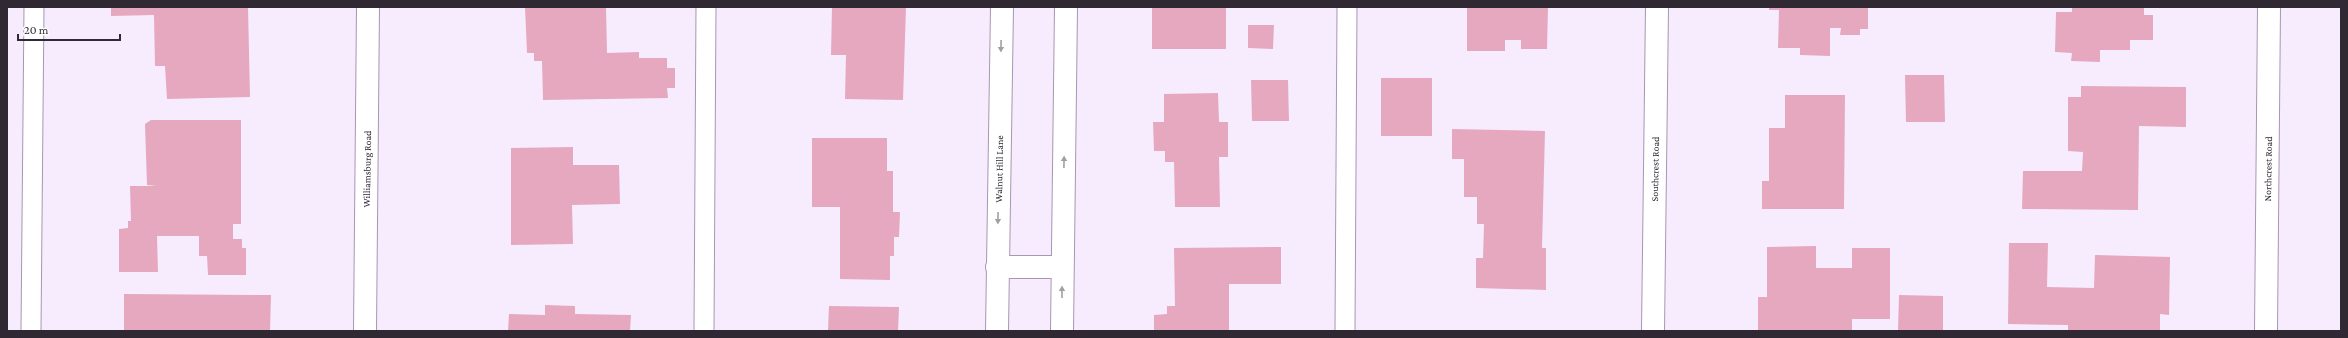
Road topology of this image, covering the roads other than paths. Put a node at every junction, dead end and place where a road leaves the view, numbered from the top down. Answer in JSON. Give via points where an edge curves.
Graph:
{"nodes":[{"id":1,"x":34,"y":7,"type":"edge"},
{"id":2,"x":368,"y":7,"type":"edge"},
{"id":3,"x":706,"y":7,"type":"edge"},
{"id":4,"x":1002,"y":7,"type":"edge"},
{"id":5,"x":1066,"y":7,"type":"edge"},
{"id":6,"x":1347,"y":7,"type":"edge"},
{"id":7,"x":1657,"y":7,"type":"edge"},
{"id":8,"x":2269,"y":7,"type":"edge"},
{"id":9,"x":997,"y":267,"type":"junction"},
{"id":10,"x":1062,"y":267,"type":"junction"},
{"id":11,"x":31,"y":331,"type":"edge"},
{"id":12,"x":365,"y":331,"type":"edge"},
{"id":13,"x":704,"y":331,"type":"edge"},
{"id":14,"x":997,"y":331,"type":"edge"},
{"id":15,"x":1062,"y":331,"type":"edge"},
{"id":16,"x":1345,"y":331,"type":"edge"},
{"id":17,"x":1653,"y":331,"type":"edge"},
{"id":18,"x":2266,"y":331,"type":"edge"}],
"edges":[{"from":1,"to":11,"type":"lane"},
{"from":2,"to":12,"type":"street","name":"Williamsburg Road"},
{"from":3,"to":13,"type":"lane"},
{"from":4,"to":9,"type":"street","name":"Walnut Hill Lane","one_way":true},
{"from":10,"to":5,"type":"street","one_way":true},
{"from":6,"to":16,"type":"lane"},
{"from":7,"to":17,"type":"street","name":"Southcrest Road"},
{"from":8,"to":18,"type":"street","name":"Northcrest Road"},
{"from":9,"to":10,"type":"street"},
{"from":9,"to":14,"type":"street","name":"Walnut Hill Lane"},
{"from":15,"to":10,"type":"street","one_way":true}]}
